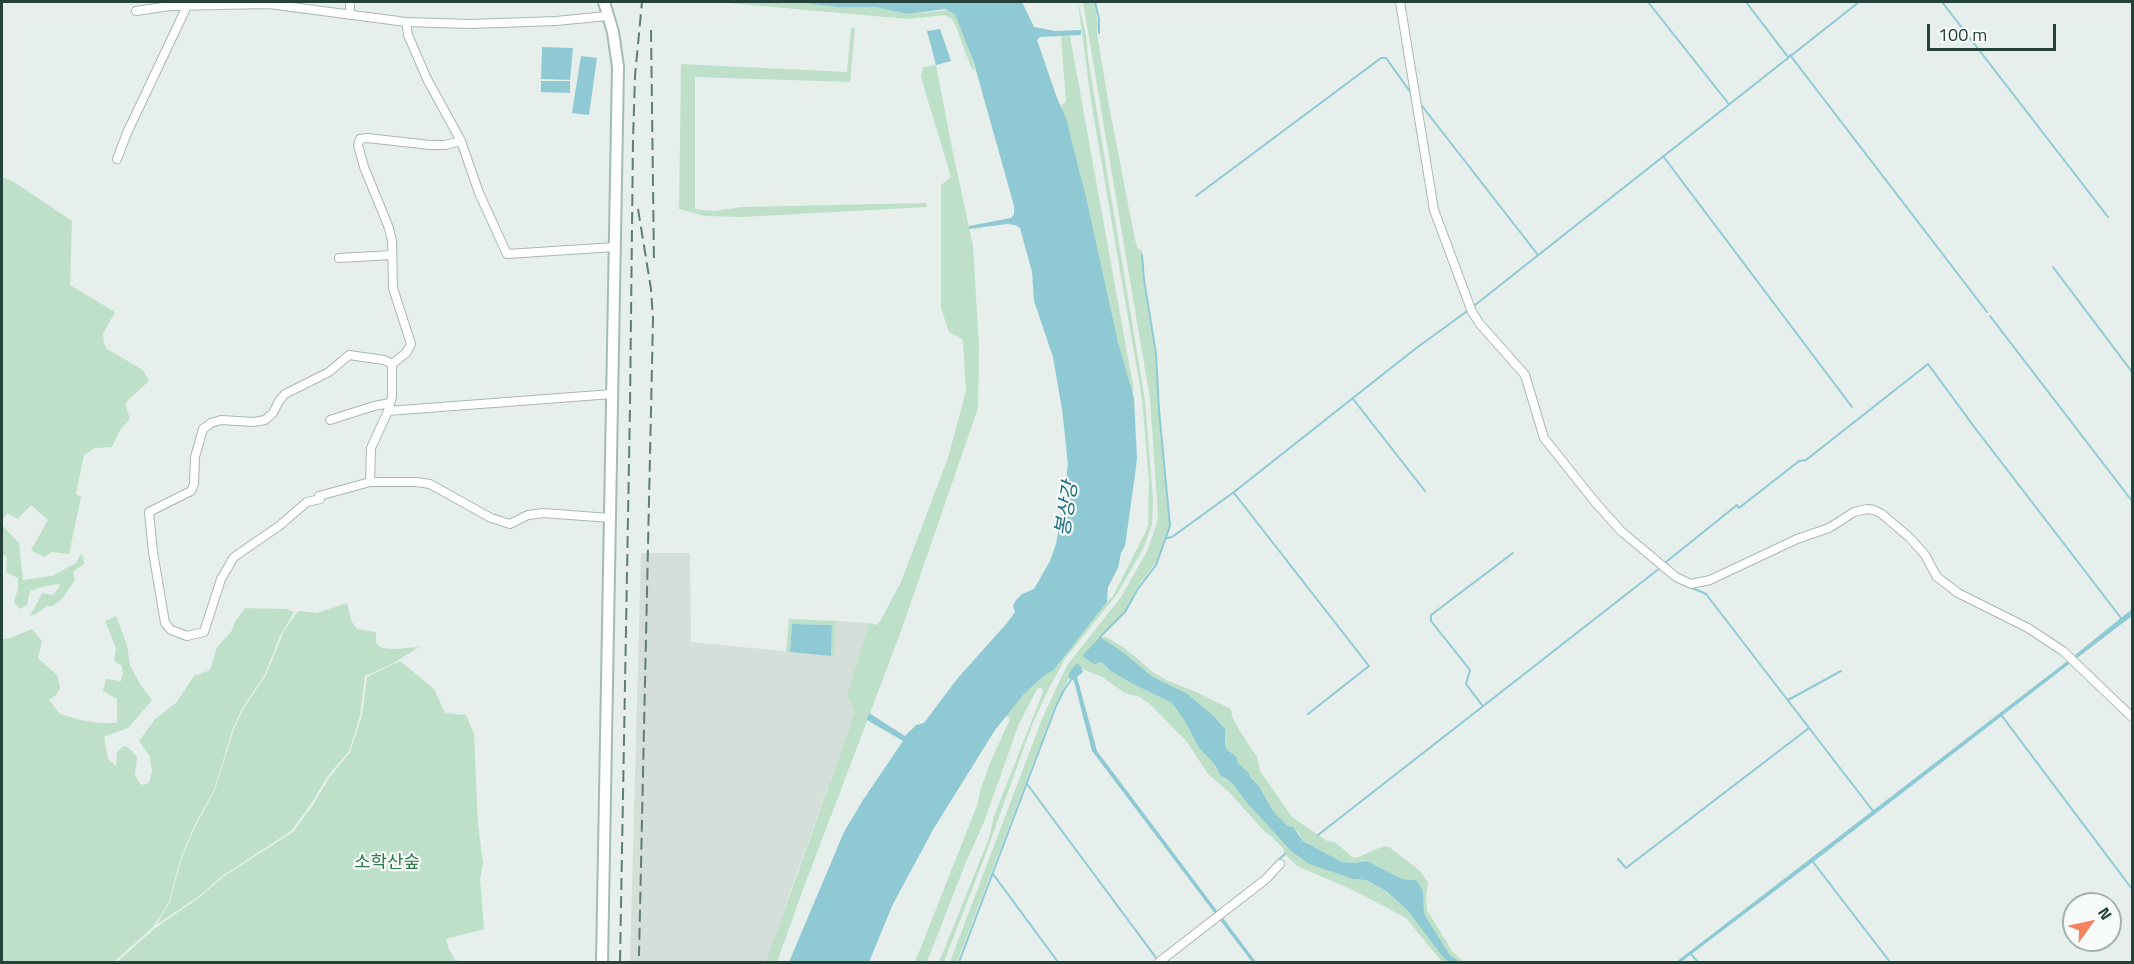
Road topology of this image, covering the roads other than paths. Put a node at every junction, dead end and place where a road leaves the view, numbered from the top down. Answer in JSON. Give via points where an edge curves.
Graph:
{"nodes":[{"id":1,"x":350,"y":2,"type":"edge"},
{"id":2,"x":604,"y":2,"type":"edge"},
{"id":3,"x":1400,"y":2,"type":"edge"},
{"id":4,"x":168,"y":4,"type":"edge"},
{"id":5,"x":187,"y":6,"type":"junction"},
{"id":6,"x":136,"y":11,"type":"dead end"},
{"id":7,"x":350,"y":15,"type":"junction"},
{"id":8,"x":607,"y":16,"type":"junction"},
{"id":9,"x":406,"y":22,"type":"junction"},
{"id":10,"x":461,"y":141,"type":"junction"},
{"id":11,"x":117,"y":159,"type":"dead end"},
{"id":12,"x":615,"y":247,"type":"junction"},
{"id":13,"x":392,"y":255,"type":"junction"},
{"id":14,"x":339,"y":258,"type":"dead end"},
{"id":15,"x":392,"y":364,"type":"junction"},
{"id":16,"x":612,"y":394,"type":"junction"},
{"id":17,"x":389,"y":407,"type":"junction"},
{"id":18,"x":330,"y":420,"type":"dead end"},
{"id":19,"x":370,"y":482,"type":"junction"},
{"id":20,"x":610,"y":518,"type":"junction"},
{"id":21,"x":2133,"y":717,"type":"edge"},
{"id":22,"x":1280,"y":864,"type":"dead end"},
{"id":23,"x":602,"y":963,"type":"edge"},
{"id":24,"x":1159,"y":963,"type":"edge"}],
"edges":[{"from":1,"to":7,"type":"street"},
{"from":2,"to":8,"type":"main road"},
{"from":3,"to":21,"type":"street","via":[[1434,210],[1472,312],[1525,375],[1545,438],[1622,531],[1676,577],[1691,584],[1710,580],[1829,528],[1854,512],[1874,510],[1910,537],[1936,577],[2063,651]]},
{"from":4,"to":5,"type":"street"},
{"from":4,"to":6,"type":"street"},
{"from":5,"to":7,"type":"street","via":[[269,4]]},
{"from":5,"to":11,"type":"street"},
{"from":7,"to":9,"type":"street"},
{"from":8,"to":9,"type":"street","via":[[471,24]]},
{"from":8,"to":12,"type":"main road","via":[[618,67]]},
{"from":9,"to":10,"type":"street","via":[[427,79]]},
{"from":10,"to":12,"type":"street","via":[[478,193],[507,254]]},
{"from":10,"to":13,"type":"street","via":[[438,145],[360,139],[364,167],[389,228]]},
{"from":12,"to":16,"type":"main road"},
{"from":13,"to":14,"type":"street"},
{"from":13,"to":15,"type":"street","via":[[393,288],[411,344]]},
{"from":15,"to":17,"type":"street"},
{"from":15,"to":19,"type":"street","via":[[349,355],[329,372],[285,394],[265,420],[222,420],[204,429],[191,490],[149,512],[165,623],[187,636],[204,632],[221,579],[234,556],[306,502]]},
{"from":16,"to":17,"type":"street"},
{"from":16,"to":20,"type":"main road"},
{"from":17,"to":18,"type":"street","via":[[374,406]]},
{"from":17,"to":19,"type":"street","via":[[371,448]]},
{"from":19,"to":20,"type":"street","via":[[430,484],[491,518],[510,524],[543,513]]},
{"from":20,"to":23,"type":"main road"},
{"from":22,"to":24,"type":"street"}]}
